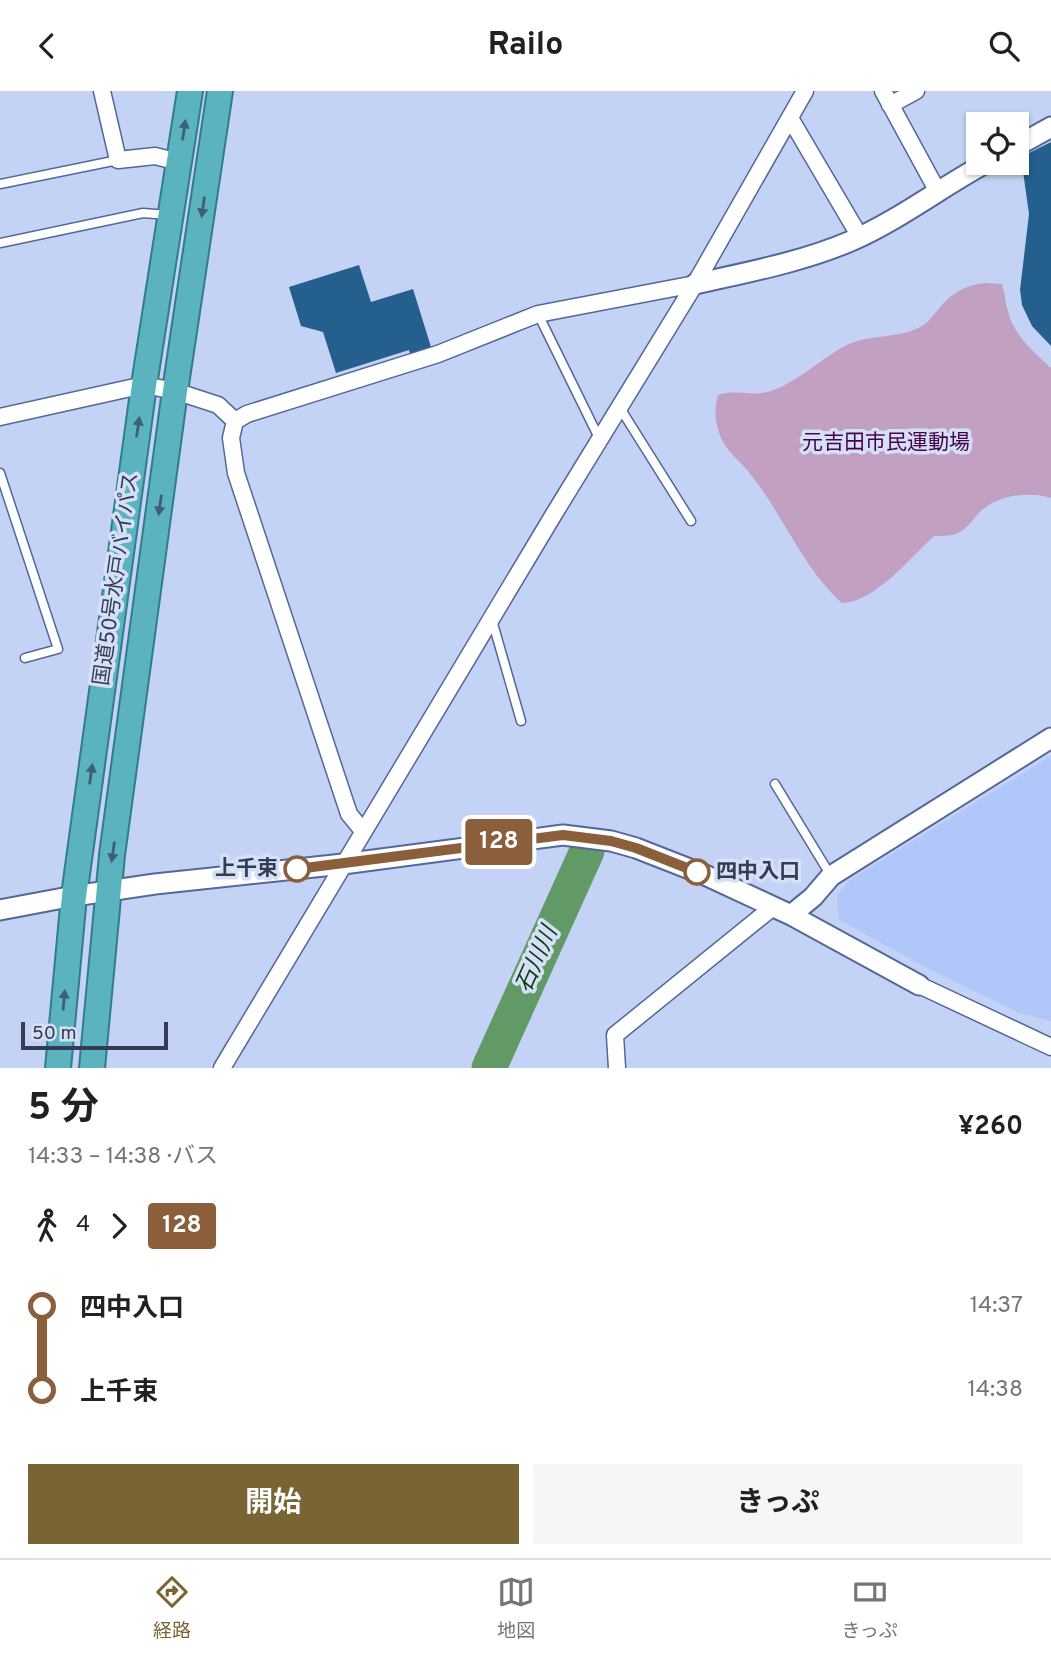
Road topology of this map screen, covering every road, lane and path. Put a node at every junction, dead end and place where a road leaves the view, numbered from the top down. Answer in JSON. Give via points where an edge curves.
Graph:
{"nodes":[{"id":1,"x":102,"y":91,"type":"edge"},
{"id":2,"x":190,"y":91,"type":"edge"},
{"id":3,"x":220,"y":91,"type":"edge"},
{"id":4,"x":805,"y":91,"type":"edge"},
{"id":5,"x":916,"y":91,"type":"edge"},
{"id":6,"x":886,"y":98,"type":"edge"},
{"id":7,"x":790,"y":118,"type":"junction"},
{"id":8,"x":1051,"y":127,"type":"edge"},
{"id":9,"x":1029,"y":139,"type":"edge"},
{"id":10,"x":118,"y":160,"type":"junction"},
{"id":11,"x":180,"y":162,"type":"junction"},
{"id":12,"x":966,"y":175,"type":"edge"},
{"id":13,"x":0,"y":184,"type":"edge"},
{"id":14,"x":938,"y":192,"type":"junction"},
{"id":15,"x":171,"y":215,"type":"junction"},
{"id":16,"x":860,"y":237,"type":"junction"},
{"id":17,"x":0,"y":243,"type":"edge"},
{"id":18,"x":695,"y":284,"type":"junction"},
{"id":19,"x":538,"y":314,"type":"junction"},
{"id":20,"x":144,"y":385,"type":"junction"},
{"id":21,"x":175,"y":391,"type":"junction"},
{"id":22,"x":620,"y":408,"type":"junction"},
{"id":23,"x":0,"y":417,"type":"edge"},
{"id":24,"x":235,"y":421,"type":"junction"},
{"id":25,"x":600,"y":440,"type":"junction"},
{"id":26,"x":0,"y":473,"type":"edge"},
{"id":27,"x":691,"y":521,"type":"dead end"},
{"id":28,"x":492,"y":617,"type":"junction"},
{"id":29,"x":25,"y":658,"type":"dead end"},
{"id":30,"x":521,"y":721,"type":"dead end"},
{"id":31,"x":1051,"y":738,"type":"edge"},
{"id":32,"x":775,"y":784,"type":"dead end"},
{"id":33,"x":363,"y":831,"type":"junction"},
{"id":34,"x":343,"y":864,"type":"junction"},
{"id":35,"x":831,"y":876,"type":"junction"},
{"id":36,"x":108,"y":891,"type":"junction"},
{"id":37,"x":74,"y":895,"type":"junction"},
{"id":38,"x":0,"y":910,"type":"edge"},
{"id":39,"x":782,"y":911,"type":"junction"},
{"id":40,"x":919,"y":985,"type":"joint"},
{"id":41,"x":1051,"y":1047,"type":"edge"},
{"id":42,"x":58,"y":1068,"type":"edge"},
{"id":43,"x":92,"y":1068,"type":"edge"},
{"id":44,"x":222,"y":1068,"type":"edge"},
{"id":45,"x":617,"y":1068,"type":"edge"}],
"edges":[{"from":1,"to":10,"type":"street"},
{"from":11,"to":2,"type":"highway","name":"国道50号水戸バイパス","one_way":true},
{"from":3,"to":21,"type":"highway","name":"国道50号水戸バイパス","one_way":true},
{"from":4,"to":7,"type":"street"},
{"from":5,"to":6,"type":"street"},
{"from":6,"to":14,"type":"street"},
{"from":7,"to":16,"type":"street"},
{"from":7,"to":18,"type":"street"},
{"from":8,"to":9,"type":"street"},
{"from":10,"to":11,"type":"street","via":[[155,156]]},
{"from":10,"to":13,"type":"lane"},
{"from":11,"to":15,"type":"highway","name":"国道50号水戸バイパス"},
{"from":12,"to":14,"type":"street"},
{"from":14,"to":16,"type":"street"},
{"from":15,"to":17,"type":"lane","via":[[143,213]]},
{"from":15,"to":20,"type":"highway","name":"国道50号水戸バイパス"},
{"from":16,"to":18,"type":"street","via":[[802,259]]},
{"from":18,"to":19,"type":"street"},
{"from":18,"to":22,"type":"street"},
{"from":19,"to":24,"type":"street","via":[[438,354]]},
{"from":19,"to":25,"type":"lane"},
{"from":20,"to":21,"type":"street"},
{"from":20,"to":23,"type":"street"},
{"from":37,"to":20,"type":"highway","name":"国道50号水戸バイパス","one_way":true},
{"from":21,"to":24,"type":"street","via":[[218,405]]},
{"from":21,"to":36,"type":"highway","name":"国道50号水戸バイパス","one_way":true},
{"from":22,"to":25,"type":"street"},
{"from":22,"to":27,"type":"lane"},
{"from":24,"to":33,"type":"street","via":[[236,473],[349,814]]},
{"from":25,"to":28,"type":"street"},
{"from":26,"to":29,"type":"lane","via":[[58,649]]},
{"from":28,"to":30,"type":"lane"},
{"from":28,"to":33,"type":"street"},
{"from":31,"to":35,"type":"street"},
{"from":32,"to":35,"type":"lane"},
{"from":33,"to":34,"type":"street"},
{"from":34,"to":36,"type":"street"},
{"from":34,"to":39,"type":"street","via":[[527,838],[590,837],[636,848]]},
{"from":34,"to":44,"type":"street"},
{"from":35,"to":39,"type":"street","via":[[813,897]]},
{"from":36,"to":37,"type":"street"},
{"from":36,"to":43,"type":"highway","name":"国道50号水戸バイパス"},
{"from":37,"to":38,"type":"street"},
{"from":42,"to":37,"type":"highway","name":"国道50号水戸バイパス","one_way":true},
{"from":39,"to":40,"type":"street"},
{"from":39,"to":45,"type":"street","via":[[615,1035]]},
{"from":40,"to":41,"type":"street"}]}
